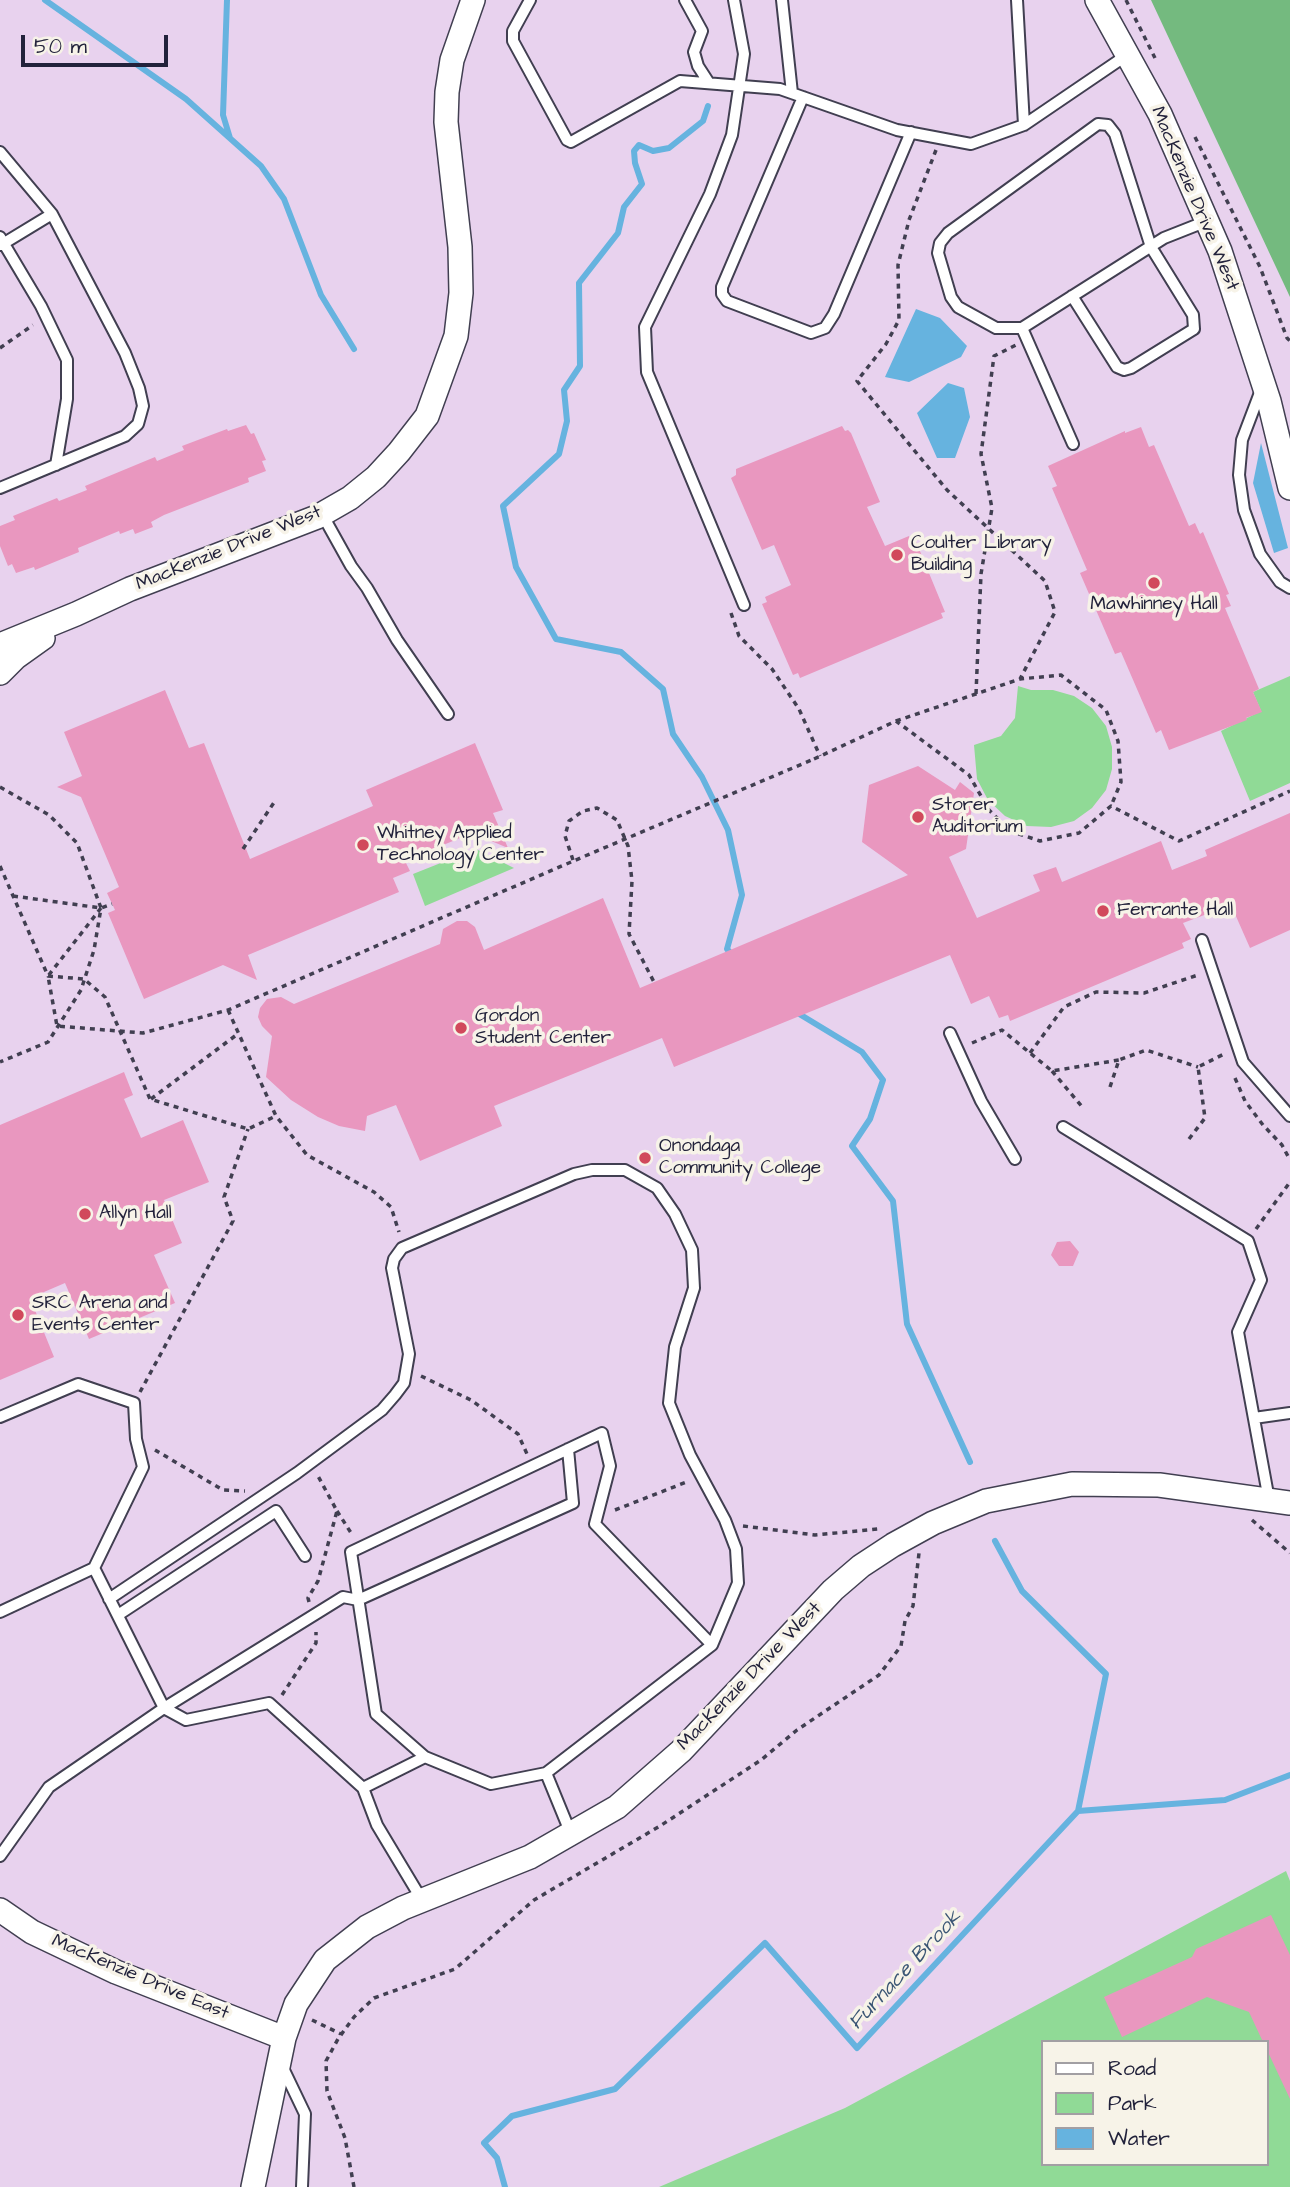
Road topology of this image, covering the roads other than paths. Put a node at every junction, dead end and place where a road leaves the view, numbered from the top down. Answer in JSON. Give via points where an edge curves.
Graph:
{"nodes":[{"id":1,"x":473,"y":0,"type":"edge"},
{"id":2,"x":530,"y":0,"type":"edge"},
{"id":3,"x":685,"y":0,"type":"edge"},
{"id":4,"x":734,"y":0,"type":"edge"},
{"id":5,"x":782,"y":0,"type":"edge"},
{"id":6,"x":1017,"y":0,"type":"edge"},
{"id":7,"x":1097,"y":0,"type":"edge"},
{"id":8,"x":1127,"y":55,"type":"junction"},
{"id":9,"x":709,"y":83,"type":"junction"},
{"id":10,"x":739,"y":84,"type":"junction"},
{"id":11,"x":797,"y":95,"type":"junction"},
{"id":12,"x":1024,"y":125,"type":"junction"},
{"id":13,"x":911,"y":132,"type":"junction"},
{"id":14,"x":0,"y":152,"type":"edge"},
{"id":15,"x":52,"y":214,"type":"junction"},
{"id":16,"x":1207,"y":221,"type":"junction"},
{"id":17,"x":2,"y":242,"type":"edge"},
{"id":18,"x":1150,"y":247,"type":"junction"},
{"id":19,"x":1072,"y":296,"type":"junction"},
{"id":20,"x":1022,"y":328,"type":"junction"},
{"id":21,"x":1263,"y":384,"type":"junction"},
{"id":22,"x":1073,"y":444,"type":"dead end"},
{"id":23,"x":56,"y":465,"type":"junction"},
{"id":24,"x":0,"y":488,"type":"edge"},
{"id":25,"x":1290,"y":488,"type":"edge"},
{"id":26,"x":323,"y":514,"type":"junction"},
{"id":27,"x":1290,"y":588,"type":"edge"},
{"id":28,"x":744,"y":605,"type":"dead end"},
{"id":29,"x":76,"y":614,"type":"junction"},
{"id":30,"x":0,"y":645,"type":"edge"},
{"id":31,"x":0,"y":673,"type":"edge"},
{"id":32,"x":448,"y":714,"type":"dead end"},
{"id":33,"x":1202,"y":940,"type":"dead end"},
{"id":34,"x":950,"y":1033,"type":"dead end"},
{"id":35,"x":1290,"y":1116,"type":"edge"},
{"id":36,"x":1063,"y":1128,"type":"dead end"},
{"id":37,"x":1015,"y":1160,"type":"dead end"},
{"id":38,"x":1290,"y":1413,"type":"edge"},
{"id":39,"x":0,"y":1418,"type":"edge"},
{"id":40,"x":1254,"y":1418,"type":"junction"},
{"id":41,"x":568,"y":1449,"type":"junction"},
{"id":42,"x":1279,"y":1501,"type":"edge"},
{"id":43,"x":304,"y":1556,"type":"dead end"},
{"id":44,"x":94,"y":1568,"type":"junction"},
{"id":45,"x":109,"y":1599,"type":"junction"},
{"id":46,"x":358,"y":1600,"type":"junction"},
{"id":47,"x":0,"y":1612,"type":"edge"},
{"id":48,"x":118,"y":1615,"type":"junction"},
{"id":49,"x":712,"y":1645,"type":"junction"},
{"id":50,"x":164,"y":1708,"type":"junction"},
{"id":51,"x":425,"y":1757,"type":"junction"},
{"id":52,"x":546,"y":1773,"type":"junction"},
{"id":53,"x":363,"y":1788,"type":"junction"},
{"id":54,"x":571,"y":1834,"type":"junction"},
{"id":55,"x":0,"y":1856,"type":"edge"},
{"id":56,"x":422,"y":1900,"type":"junction"},
{"id":57,"x":0,"y":1910,"type":"edge"},
{"id":58,"x":284,"y":2038,"type":"junction"},
{"id":59,"x":279,"y":2061,"type":"junction"},
{"id":60,"x":253,"y":2187,"type":"edge"},
{"id":61,"x":302,"y":2187,"type":"edge"}],
"edges":[{"from":1,"to":26,"type":"street","name":"MacKenzie Drive West","via":[[452,60],[447,92],[446,122],[460,247],[456,336],[427,416],[376,477]]},
{"from":2,"to":9,"type":"lane","via":[[513,31],[513,41],[567,140],[578,140],[680,81]]},
{"from":3,"to":9,"type":"lane","via":[[702,31],[694,52]]},
{"from":4,"to":10,"type":"lane","via":[[744,54]]},
{"from":5,"to":11,"type":"lane"},
{"from":6,"to":12,"type":"lane"},
{"from":7,"to":8,"type":"street","name":"MacKenzie Drive West"},
{"from":8,"to":12,"type":"lane"},
{"from":8,"to":16,"type":"street","name":"MacKenzie Drive West","via":[[1160,114]]},
{"from":9,"to":10,"type":"lane"},
{"from":10,"to":11,"type":"lane"},
{"from":10,"to":28,"type":"lane","via":[[732,135],[710,194],[645,327],[647,372]]},
{"from":11,"to":13,"type":"lane"},
{"from":11,"to":13,"type":"lane","via":[[722,294],[727,301],[811,333],[825,328],[834,314]]},
{"from":12,"to":13,"type":"lane","via":[[971,144]]},
{"from":14,"to":15,"type":"lane"},
{"from":15,"to":17,"type":"lane"},
{"from":15,"to":23,"type":"lane","via":[[125,353],[143,406],[138,424],[125,436]]},
{"from":16,"to":18,"type":"lane"},
{"from":16,"to":21,"type":"street","name":"MacKenzie Drive West"},
{"from":17,"to":23,"type":"lane","via":[[67,359],[67,399]]},
{"from":18,"to":19,"type":"lane"},
{"from":18,"to":19,"type":"lane","via":[[1193,315],[1194,329],[1124,370],[1117,367]]},
{"from":18,"to":20,"type":"lane","via":[[1115,134],[1108,125],[1098,124],[940,243],[951,297],[958,307],[996,328]]},
{"from":19,"to":20,"type":"lane"},
{"from":20,"to":22,"type":"lane"},
{"from":21,"to":25,"type":"street","name":"MacKenzie Drive West"},
{"from":21,"to":27,"type":"lane","via":[[1242,440],[1239,475],[1244,510],[1260,554],[1280,582]]},
{"from":23,"to":24,"type":"lane"},
{"from":26,"to":29,"type":"street","name":"MacKenzie Drive West"},
{"from":26,"to":32,"type":"lane","via":[[397,640]]},
{"from":29,"to":30,"type":"street","name":"MacKenzie Drive West"},
{"from":29,"to":31,"type":"street","name":"MacKenzie Drive West"},
{"from":33,"to":35,"type":"lane","via":[[1243,1062]]},
{"from":34,"to":37,"type":"lane"},
{"from":36,"to":40,"type":"lane","via":[[1248,1241],[1262,1280],[1238,1332]]},
{"from":38,"to":40,"type":"lane"},
{"from":39,"to":44,"type":"lane","via":[[78,1384],[134,1403],[143,1467]]},
{"from":40,"to":42,"type":"lane"},
{"from":41,"to":46,"type":"lane","via":[[351,1552]]},
{"from":41,"to":46,"type":"lane","via":[[573,1503]]},
{"from":41,"to":49,"type":"lane","via":[[602,1433],[610,1466],[595,1524]]},
{"from":42,"to":54,"type":"street","name":"MacKenzie Drive West","via":[[1159,1485],[1072,1484],[986,1501],[909,1536],[833,1590],[681,1751],[617,1807]]},
{"from":43,"to":48,"type":"lane","via":[[276,1511]]},
{"from":44,"to":45,"type":"lane"},
{"from":44,"to":47,"type":"lane"},
{"from":45,"to":48,"type":"lane"},
{"from":45,"to":49,"type":"lane","via":[[382,1410],[404,1382],[410,1354],[392,1268],[402,1248],[574,1174],[625,1170],[657,1188],[692,1251],[694,1288],[675,1347],[669,1403],[736,1549],[738,1583]]},
{"from":46,"to":50,"type":"lane","via":[[342,1597]]},
{"from":46,"to":51,"type":"lane","via":[[376,1714]]},
{"from":48,"to":50,"type":"lane"},
{"from":49,"to":52,"type":"lane"},
{"from":50,"to":53,"type":"lane","via":[[186,1720],[270,1703]]},
{"from":50,"to":55,"type":"lane","via":[[49,1787]]},
{"from":51,"to":52,"type":"lane","via":[[491,1784]]},
{"from":51,"to":53,"type":"lane"},
{"from":52,"to":54,"type":"lane"},
{"from":53,"to":56,"type":"lane","via":[[377,1825]]},
{"from":54,"to":56,"type":"street","name":"MacKenzie Drive West","via":[[530,1857]]},
{"from":56,"to":58,"type":"street","name":"MacKenzie Drive West","via":[[367,1927],[325,1961],[296,2004]]},
{"from":57,"to":58,"type":"street","name":"MacKenzie Drive East","via":[[32,1932],[116,1972]]},
{"from":58,"to":59,"type":"street","name":"MacKenzie Drive West"},
{"from":59,"to":60,"type":"street","name":"MacKenzie Drive West"},
{"from":59,"to":61,"type":"lane","via":[[305,2115]]}]}
